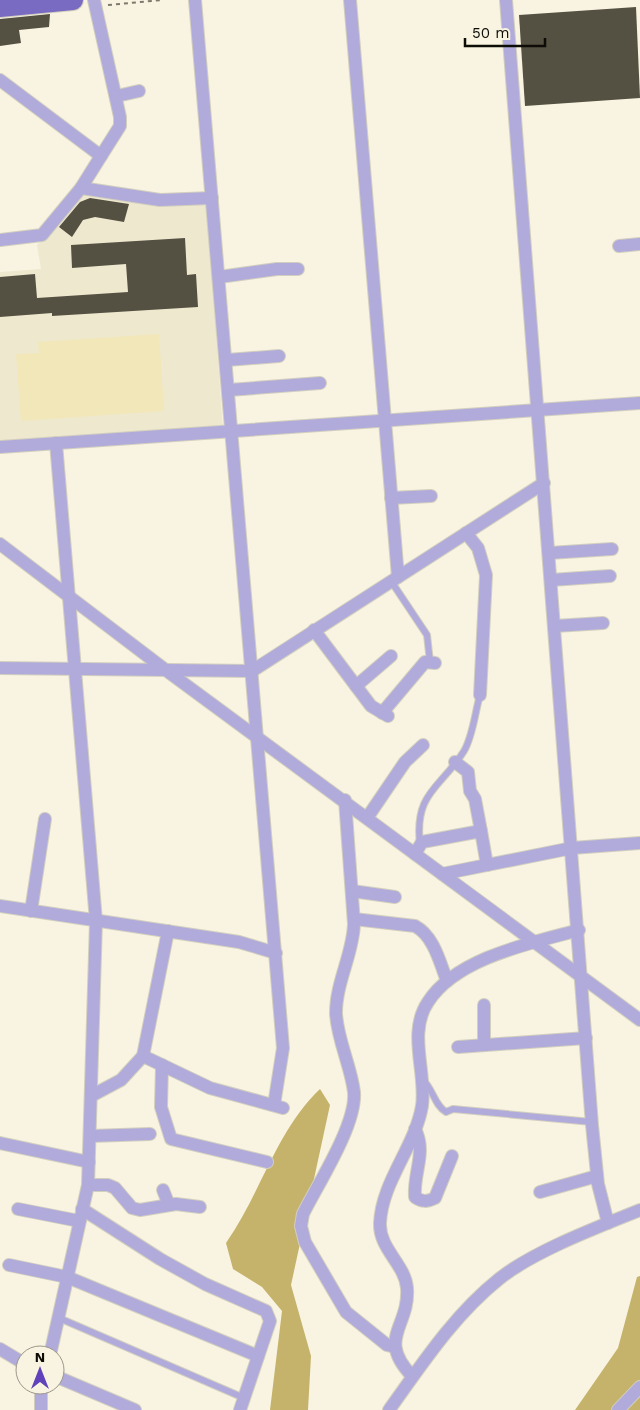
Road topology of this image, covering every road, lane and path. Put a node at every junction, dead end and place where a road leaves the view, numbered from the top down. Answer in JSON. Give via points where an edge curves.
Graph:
{"nodes":[{"id":1,"x":72,"y":0,"type":"edge"},
{"id":2,"x":162,"y":0,"type":"edge"},
{"id":3,"x":195,"y":0,"type":"edge"},
{"id":4,"x":350,"y":0,"type":"edge"},
{"id":5,"x":506,"y":0,"type":"edge"},
{"id":6,"x":97,"y":3,"type":"edge"},
{"id":7,"x":0,"y":7,"type":"edge"},
{"id":8,"x":0,"y":80,"type":"edge"},
{"id":9,"x":139,"y":90,"type":"dead end"},
{"id":10,"x":117,"y":96,"type":"junction"},
{"id":11,"x":101,"y":156,"type":"junction"},
{"id":12,"x":81,"y":188,"type":"junction"},
{"id":13,"x":212,"y":198,"type":"junction"},
{"id":14,"x":0,"y":240,"type":"edge"},
{"id":15,"x":640,"y":244,"type":"edge"},
{"id":16,"x":619,"y":246,"type":"dead end"},
{"id":17,"x":298,"y":268,"type":"dead end"},
{"id":18,"x":219,"y":277,"type":"junction"},
{"id":19,"x":279,"y":356,"type":"dead end"},
{"id":20,"x":227,"y":360,"type":"junction"},
{"id":21,"x":320,"y":383,"type":"dead end"},
{"id":22,"x":229,"y":390,"type":"junction"},
{"id":23,"x":640,"y":403,"type":"edge"},
{"id":24,"x":538,"y":410,"type":"junction"},
{"id":25,"x":384,"y":420,"type":"junction"},
{"id":26,"x":233,"y":430,"type":"junction"},
{"id":27,"x":56,"y":443,"type":"junction"},
{"id":28,"x":0,"y":446,"type":"edge"},
{"id":29,"x":544,"y":483,"type":"junction"},
{"id":30,"x":431,"y":496,"type":"dead end"},
{"id":31,"x":391,"y":498,"type":"junction"},
{"id":32,"x":466,"y":533,"type":"junction"},
{"id":33,"x":0,"y":544,"type":"edge"},
{"id":34,"x":612,"y":549,"type":"dead end"},
{"id":35,"x":549,"y":553,"type":"junction"},
{"id":36,"x":610,"y":576,"type":"dead end"},
{"id":37,"x":395,"y":579,"type":"junction"},
{"id":38,"x":551,"y":580,"type":"junction"},
{"id":39,"x":70,"y":595,"type":"junction"},
{"id":40,"x":603,"y":623,"type":"dead end"},
{"id":41,"x":555,"y":626,"type":"junction"},
{"id":42,"x":314,"y":630,"type":"junction"},
{"id":43,"x":391,"y":656,"type":"dead end"},
{"id":44,"x":432,"y":663,"type":"joint"},
{"id":45,"x":0,"y":668,"type":"edge"},
{"id":46,"x":75,"y":669,"type":"junction"},
{"id":47,"x":167,"y":671,"type":"junction"},
{"id":48,"x":252,"y":671,"type":"junction"},
{"id":49,"x":356,"y":686,"type":"junction"},
{"id":50,"x":480,"y":695,"type":"joint"},
{"id":51,"x":259,"y":738,"type":"junction"},
{"id":52,"x":423,"y":745,"type":"dead end"},
{"id":53,"x":455,"y":762,"type":"junction"},
{"id":54,"x":345,"y":800,"type":"junction"},
{"id":55,"x":367,"y":818,"type":"junction"},
{"id":56,"x":45,"y":819,"type":"dead end"},
{"id":57,"x":481,"y":831,"type":"junction"},
{"id":58,"x":640,"y":843,"type":"edge"},
{"id":59,"x":572,"y":848,"type":"junction"},
{"id":60,"x":418,"y":850,"type":"junction"},
{"id":61,"x":487,"y":864,"type":"junction"},
{"id":62,"x":442,"y":874,"type":"junction"},
{"id":63,"x":352,"y":891,"type":"junction"},
{"id":64,"x":396,"y":897,"type":"dead end"},
{"id":65,"x":0,"y":906,"type":"edge"},
{"id":66,"x":31,"y":911,"type":"junction"},
{"id":67,"x":354,"y":919,"type":"junction"},
{"id":68,"x":96,"y":921,"type":"junction"},
{"id":69,"x":578,"y":930,"type":"junction"},
{"id":70,"x":168,"y":932,"type":"junction"},
{"id":71,"x":536,"y":942,"type":"junction"},
{"id":72,"x":276,"y":953,"type":"junction"},
{"id":73,"x":582,"y":977,"type":"junction"},
{"id":74,"x":448,"y":981,"type":"junction"},
{"id":75,"x":484,"y":1005,"type":"dead end"},
{"id":76,"x":640,"y":1020,"type":"edge"},
{"id":77,"x":586,"y":1038,"type":"junction"},
{"id":78,"x":484,"y":1045,"type":"junction"},
{"id":79,"x":458,"y":1047,"type":"dead end"},
{"id":80,"x":143,"y":1056,"type":"junction"},
{"id":81,"x":162,"y":1065,"type":"junction"},
{"id":82,"x":421,"y":1078,"type":"junction"},
{"id":83,"x":91,"y":1096,"type":"junction"},
{"id":84,"x":592,"y":1122,"type":"junction"},
{"id":85,"x":415,"y":1129,"type":"junction"},
{"id":86,"x":150,"y":1134,"type":"dead end"},
{"id":87,"x":90,"y":1136,"type":"junction"},
{"id":88,"x":0,"y":1143,"type":"edge"},
{"id":89,"x":452,"y":1156,"type":"dead end"},
{"id":90,"x":90,"y":1162,"type":"junction"},
{"id":91,"x":267,"y":1162,"type":"dead end"},
{"id":92,"x":598,"y":1176,"type":"junction"},
{"id":93,"x":88,"y":1185,"type":"junction"},
{"id":94,"x":163,"y":1190,"type":"dead end"},
{"id":95,"x":540,"y":1192,"type":"dead end"},
{"id":96,"x":169,"y":1205,"type":"junction"},
{"id":97,"x":200,"y":1207,"type":"dead end"},
{"id":98,"x":18,"y":1209,"type":"dead end"},
{"id":99,"x":640,"y":1210,"type":"edge"},
{"id":100,"x":80,"y":1215,"type":"junction"},
{"id":101,"x":608,"y":1223,"type":"junction"},
{"id":102,"x":9,"y":1265,"type":"dead end"},
{"id":103,"x":67,"y":1276,"type":"junction"},
{"id":104,"x":59,"y":1318,"type":"junction"},
{"id":105,"x":52,"y":1345,"type":"edge"},
{"id":106,"x":396,"y":1347,"type":"junction"},
{"id":107,"x":0,"y":1349,"type":"edge"},
{"id":108,"x":258,"y":1356,"type":"junction"},
{"id":109,"x":15,"y":1358,"type":"edge"},
{"id":110,"x":412,"y":1376,"type":"junction"},
{"id":111,"x":65,"y":1380,"type":"edge"},
{"id":112,"x":640,"y":1387,"type":"edge"},
{"id":113,"x":41,"y":1395,"type":"edge"},
{"id":114,"x":242,"y":1404,"type":"edge"},
{"id":115,"x":41,"y":1410,"type":"edge"},
{"id":116,"x":135,"y":1410,"type":"edge"},
{"id":117,"x":389,"y":1410,"type":"edge"},
{"id":118,"x":618,"y":1410,"type":"edge"}],
"edges":[{"from":1,"to":7,"type":"main road"},
{"from":2,"to":6,"type":"path"},
{"from":3,"to":13,"type":"street"},
{"from":4,"to":25,"type":"street"},
{"from":5,"to":24,"type":"street"},
{"from":6,"to":10,"type":"street"},
{"from":8,"to":11,"type":"street"},
{"from":9,"to":10,"type":"street"},
{"from":10,"to":11,"type":"street","via":[[120,126]]},
{"from":11,"to":12,"type":"street"},
{"from":12,"to":13,"type":"street","via":[[160,200]]},
{"from":12,"to":14,"type":"street","via":[[42,235]]},
{"from":13,"to":18,"type":"street"},
{"from":15,"to":16,"type":"street"},
{"from":17,"to":18,"type":"street"},
{"from":18,"to":20,"type":"street"},
{"from":19,"to":20,"type":"street"},
{"from":20,"to":22,"type":"street"},
{"from":21,"to":22,"type":"street"},
{"from":22,"to":26,"type":"street"},
{"from":23,"to":24,"type":"street"},
{"from":24,"to":25,"type":"street"},
{"from":24,"to":29,"type":"street"},
{"from":25,"to":26,"type":"street"},
{"from":25,"to":31,"type":"street"},
{"from":26,"to":27,"type":"street"},
{"from":26,"to":48,"type":"street"},
{"from":27,"to":28,"type":"street"},
{"from":27,"to":39,"type":"street"},
{"from":29,"to":32,"type":"street"},
{"from":29,"to":35,"type":"street"},
{"from":30,"to":31,"type":"street"},
{"from":31,"to":37,"type":"street"},
{"from":32,"to":37,"type":"street"},
{"from":32,"to":50,"type":"street","via":[[478,548],[486,575]]},
{"from":33,"to":39,"type":"street"},
{"from":34,"to":35,"type":"street"},
{"from":35,"to":38,"type":"street"},
{"from":36,"to":38,"type":"street"},
{"from":37,"to":42,"type":"street"},
{"from":37,"to":44,"type":"lane","via":[[427,635]]},
{"from":38,"to":41,"type":"street"},
{"from":39,"to":46,"type":"street"},
{"from":39,"to":47,"type":"street"},
{"from":40,"to":41,"type":"street"},
{"from":41,"to":59,"type":"street"},
{"from":42,"to":48,"type":"street"},
{"from":42,"to":49,"type":"street"},
{"from":43,"to":49,"type":"street"},
{"from":44,"to":49,"type":"street","via":[[425,662],[385,714],[371,706]]},
{"from":45,"to":46,"type":"street"},
{"from":46,"to":47,"type":"street"},
{"from":46,"to":68,"type":"street"},
{"from":47,"to":48,"type":"street"},
{"from":47,"to":51,"type":"street"},
{"from":48,"to":51,"type":"street"},
{"from":50,"to":53,"type":"lane","via":[[465,749]]},
{"from":51,"to":54,"type":"street"},
{"from":51,"to":72,"type":"street"},
{"from":52,"to":55,"type":"street","via":[[405,762]]},
{"from":53,"to":57,"type":"street","via":[[468,772]]},
{"from":53,"to":60,"type":"lane","via":[[428,794],[421,808]]},
{"from":54,"to":55,"type":"street"},
{"from":54,"to":63,"type":"street"},
{"from":55,"to":60,"type":"street"},
{"from":56,"to":66,"type":"street"},
{"from":57,"to":60,"type":"street","via":[[422,842]]},
{"from":57,"to":61,"type":"street"},
{"from":58,"to":59,"type":"street"},
{"from":59,"to":61,"type":"street"},
{"from":59,"to":69,"type":"street"},
{"from":60,"to":62,"type":"street"},
{"from":61,"to":62,"type":"street"},
{"from":62,"to":71,"type":"street"},
{"from":63,"to":64,"type":"street"},
{"from":63,"to":67,"type":"street"},
{"from":65,"to":66,"type":"street"},
{"from":66,"to":68,"type":"street"},
{"from":67,"to":74,"type":"street","via":[[415,926],[423,931]]},
{"from":67,"to":106,"type":"street","via":[[353,938],[338,992],[336,1015],[354,1092],[353,1106],[349,1124],[303,1214],[301,1226],[305,1242],[346,1312],[387,1345]]},
{"from":68,"to":70,"type":"street"},
{"from":68,"to":83,"type":"street"},
{"from":69,"to":71,"type":"street"},
{"from":69,"to":73,"type":"street"},
{"from":70,"to":72,"type":"street","via":[[239,942]]},
{"from":70,"to":80,"type":"street"},
{"from":71,"to":73,"type":"street"},
{"from":71,"to":74,"type":"street","via":[[482,960]]},
{"from":72,"to":81,"type":"street","via":[[283,1048],[278,1107],[210,1088]]},
{"from":73,"to":76,"type":"street"},
{"from":73,"to":77,"type":"street"},
{"from":74,"to":82,"type":"street","via":[[427,1002],[420,1018]]},
{"from":75,"to":78,"type":"street"},
{"from":77,"to":78,"type":"street"},
{"from":77,"to":84,"type":"street"},
{"from":78,"to":79,"type":"street"},
{"from":80,"to":81,"type":"street"},
{"from":80,"to":83,"type":"street","via":[[121,1080]]},
{"from":81,"to":91,"type":"street","via":[[161,1107],[171,1139]]},
{"from":82,"to":84,"type":"lane","via":[[430,1085],[440,1109],[446,1112],[453,1109]]},
{"from":82,"to":85,"type":"street","via":[[422,1104]]},
{"from":83,"to":87,"type":"street"},
{"from":84,"to":92,"type":"street"},
{"from":85,"to":89,"type":"street","via":[[421,1141],[414,1188],[415,1196],[421,1201],[435,1198]]},
{"from":85,"to":106,"type":"street","via":[[382,1206],[380,1226],[384,1244],[406,1280],[406,1304],[395,1339]]},
{"from":86,"to":87,"type":"street"},
{"from":87,"to":90,"type":"street"},
{"from":88,"to":90,"type":"street"},
{"from":90,"to":93,"type":"street"},
{"from":92,"to":95,"type":"street"},
{"from":92,"to":101,"type":"street"},
{"from":93,"to":96,"type":"street","via":[[115,1188],[132,1208],[140,1210]]},
{"from":93,"to":100,"type":"street"},
{"from":94,"to":96,"type":"street"},
{"from":96,"to":97,"type":"street"},
{"from":98,"to":100,"type":"street"},
{"from":99,"to":101,"type":"street"},
{"from":100,"to":103,"type":"street"},
{"from":100,"to":108,"type":"street","via":[[205,1284],[266,1311],[270,1321]]},
{"from":101,"to":110,"type":"street","via":[[500,1278],[467,1308]]},
{"from":102,"to":103,"type":"street"},
{"from":103,"to":104,"type":"street"},
{"from":103,"to":108,"type":"street"},
{"from":104,"to":105,"type":"street"},
{"from":104,"to":114,"type":"lane"},
{"from":106,"to":110,"type":"street","via":[[400,1363]]},
{"from":107,"to":109,"type":"street"},
{"from":108,"to":114,"type":"street"},
{"from":110,"to":117,"type":"street"},
{"from":111,"to":116,"type":"street"},
{"from":112,"to":118,"type":"street"},
{"from":113,"to":115,"type":"street"}]}
